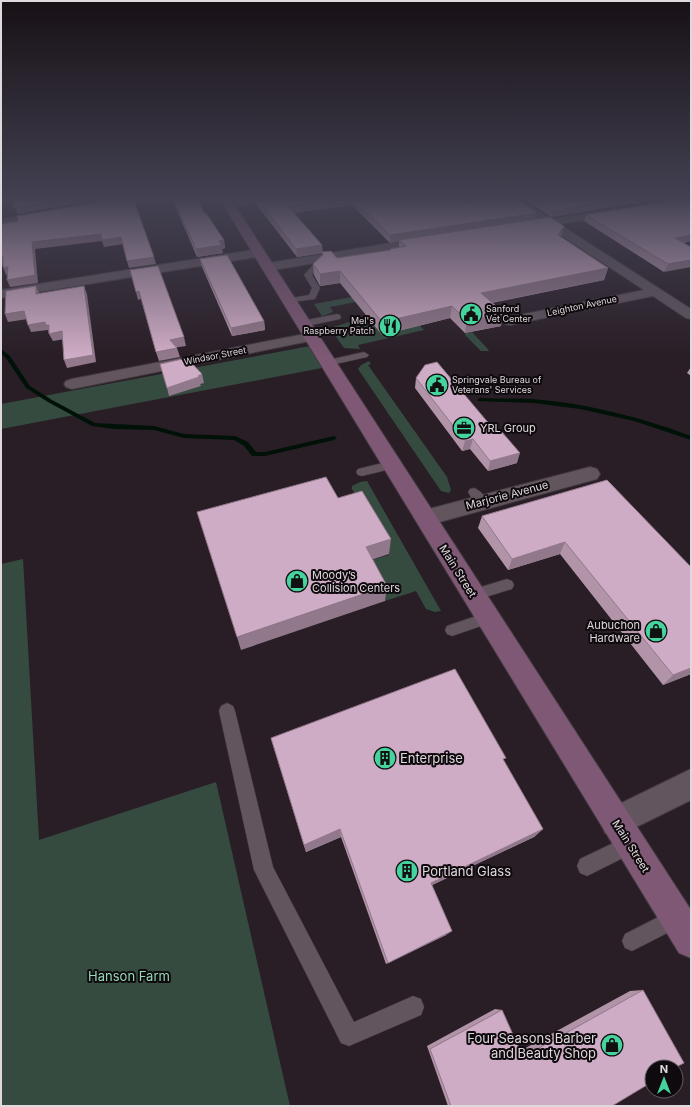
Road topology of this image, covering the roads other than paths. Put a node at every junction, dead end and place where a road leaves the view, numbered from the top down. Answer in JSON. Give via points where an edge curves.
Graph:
{"nodes":[{"id":1,"x":258,"y":253,"type":"edge"},
{"id":2,"x":367,"y":253,"type":"edge"},
{"id":3,"x":594,"y":253,"type":"edge"},
{"id":4,"x":263,"y":260,"type":"junction"},
{"id":5,"x":316,"y":262,"type":"junction"},
{"id":6,"x":654,"y":292,"type":"junction"},
{"id":7,"x":1,"y":294,"type":"edge"},
{"id":8,"x":314,"y":296,"type":"dead end"},
{"id":9,"x":288,"y":301,"type":"junction"},
{"id":10,"x":691,"y":315,"type":"edge"},
{"id":11,"x":337,"y":317,"type":"dead end"},
{"id":12,"x":510,"y":321,"type":"dead end"},
{"id":13,"x":306,"y":330,"type":"junction"},
{"id":14,"x":364,"y":355,"type":"dead end"},
{"id":15,"x":327,"y":363,"type":"junction"},
{"id":16,"x":72,"y":384,"type":"dead end"},
{"id":17,"x":391,"y":465,"type":"junction"},
{"id":18,"x":362,"y":472,"type":"dead end"},
{"id":19,"x":590,"y":474,"type":"dead end"},
{"id":20,"x":425,"y":518,"type":"junction"},
{"id":21,"x":507,"y":585,"type":"dead end"},
{"id":22,"x":473,"y":595,"type":"junction"},
{"id":23,"x":488,"y":618,"type":"junction"},
{"id":24,"x":452,"y":630,"type":"dead end"},
{"id":25,"x":227,"y":711,"type":"dead end"},
{"id":26,"x":691,"y":784,"type":"edge"},
{"id":27,"x":623,"y":833,"type":"junction"},
{"id":28,"x":587,"y":866,"type":"dead end"},
{"id":29,"x":676,"y":918,"type":"junction"},
{"id":30,"x":632,"y":941,"type":"dead end"},
{"id":31,"x":691,"y":941,"type":"edge"},
{"id":32,"x":413,"y":1007,"type":"dead end"}],
"edges":[{"from":1,"to":4,"type":"main road","name":"Main Street"},
{"from":2,"to":5,"type":"street"},
{"from":3,"to":6,"type":"street"},
{"from":4,"to":5,"type":"street"},
{"from":4,"to":7,"type":"street"},
{"from":4,"to":9,"type":"main road","name":"Main Street"},
{"from":5,"to":8,"type":"lane","via":[[313,276],[321,289]]},
{"from":5,"to":9,"type":"lane","via":[[308,275],[316,288],[312,297]]},
{"from":6,"to":10,"type":"street"},
{"from":6,"to":12,"type":"street","name":"Leighton Avenue"},
{"from":9,"to":13,"type":"main road","name":"Main Street"},
{"from":11,"to":13,"type":"lane"},
{"from":13,"to":15,"type":"main road","name":"Main Street"},
{"from":13,"to":16,"type":"street","name":"Windsor Street"},
{"from":14,"to":15,"type":"lane"},
{"from":15,"to":17,"type":"main road","name":"Main Street"},
{"from":17,"to":18,"type":"lane"},
{"from":17,"to":20,"type":"main road","name":"Main Street"},
{"from":19,"to":20,"type":"street","name":"Marjorie Avenue","via":[[478,497]]},
{"from":20,"to":22,"type":"main road","name":"Main Street"},
{"from":21,"to":22,"type":"lane"},
{"from":22,"to":23,"type":"main road","name":"Main Street"},
{"from":23,"to":24,"type":"lane"},
{"from":23,"to":27,"type":"main road","name":"Main Street"},
{"from":25,"to":32,"type":"lane","via":[[264,870],[349,1035]]},
{"from":26,"to":27,"type":"street"},
{"from":27,"to":28,"type":"lane"},
{"from":27,"to":29,"type":"main road","name":"Main Street"},
{"from":29,"to":30,"type":"lane"},
{"from":29,"to":31,"type":"main road","name":"Main Street"}]}
